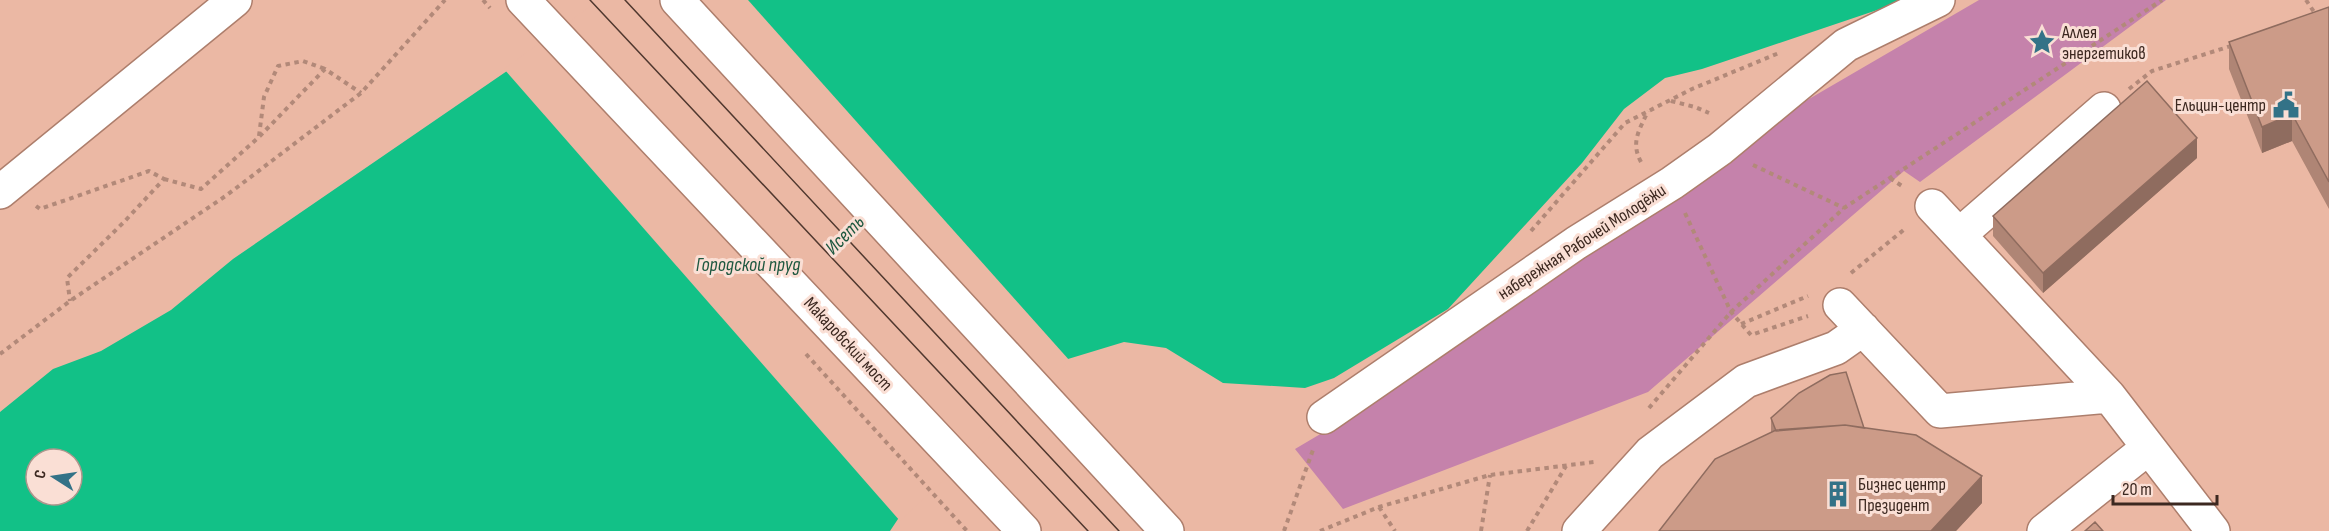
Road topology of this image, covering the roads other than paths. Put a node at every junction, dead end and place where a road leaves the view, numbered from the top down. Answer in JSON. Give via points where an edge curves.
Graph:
{"nodes":[{"id":1,"x":235,"y":0,"type":"edge"},
{"id":2,"x":523,"y":0,"type":"edge"},
{"id":3,"x":677,"y":0,"type":"edge"},
{"id":4,"x":1938,"y":0,"type":"edge"},
{"id":5,"x":2104,"y":109,"type":"road end"},
{"id":6,"x":0,"y":192,"type":"edge"},
{"id":7,"x":1932,"y":206,"type":"dead end"},
{"id":8,"x":1959,"y":235,"type":"junction"},
{"id":9,"x":1840,"y":305,"type":"road end"},
{"id":10,"x":1863,"y":329,"type":"junction"},
{"id":11,"x":2109,"y":396,"type":"junction"},
{"id":12,"x":1324,"y":417,"type":"road end"},
{"id":13,"x":2148,"y":447,"type":"junction"},
{"id":14,"x":1024,"y":531,"type":"edge"},
{"id":15,"x":1167,"y":531,"type":"edge"},
{"id":16,"x":1580,"y":531,"type":"edge"},
{"id":17,"x":2044,"y":531,"type":"edge"},
{"id":18,"x":2213,"y":531,"type":"edge"}],
"edges":[{"from":1,"to":6,"type":"main road"},
{"from":2,"to":14,"type":"main road","name":"Макаровский мост"},
{"from":3,"to":15,"type":"main road"},
{"from":4,"to":12,"type":"main road","name":"набережная Рабочей Молодёжи","via":[[1845,45],[1720,149],[1549,261]]},
{"from":5,"to":8,"type":"main road"},
{"from":7,"to":8,"type":"main road"},
{"from":8,"to":11,"type":"main road"},
{"from":9,"to":10,"type":"main road"},
{"from":10,"to":11,"type":"main road","via":[[1940,411]]},
{"from":10,"to":16,"type":"main road","via":[[1836,348],[1746,381],[1650,453]]},
{"from":11,"to":13,"type":"main road"},
{"from":13,"to":17,"type":"main road"},
{"from":13,"to":18,"type":"main road"}]}
